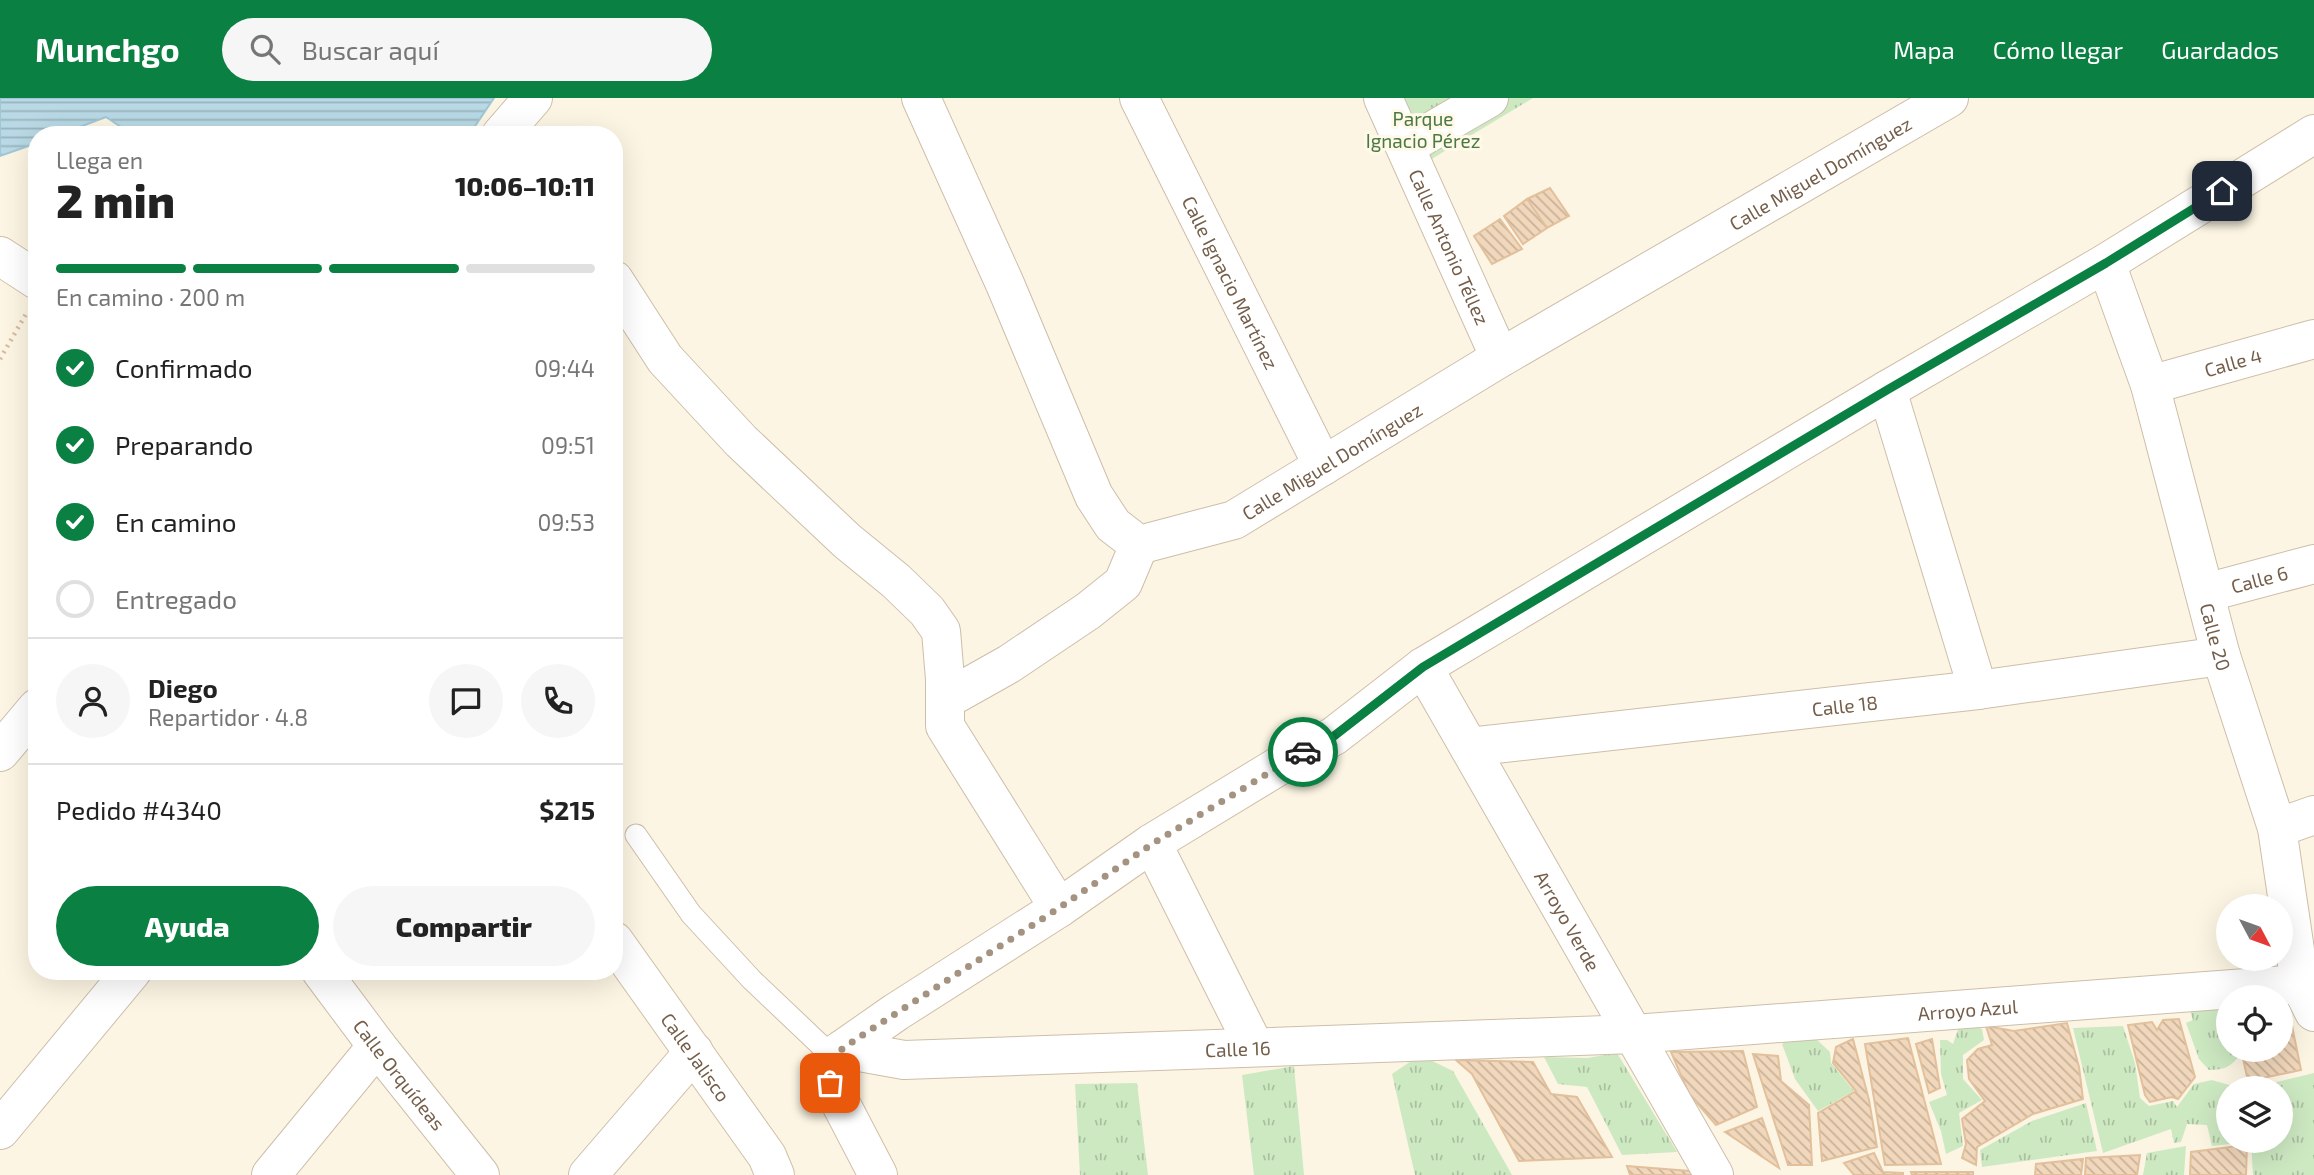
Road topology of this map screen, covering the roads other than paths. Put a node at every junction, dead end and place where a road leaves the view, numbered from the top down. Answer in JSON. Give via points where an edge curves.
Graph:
{"nodes":[{"id":1,"x":533,"y":98,"type":"edge"},
{"id":2,"x":921,"y":98,"type":"edge"},
{"id":3,"x":1139,"y":98,"type":"edge"},
{"id":4,"x":1383,"y":98,"type":"edge"},
{"id":5,"x":1489,"y":98,"type":"edge"},
{"id":6,"x":1949,"y":98,"type":"edge"},
{"id":7,"x":508,"y":126,"type":"edge"},
{"id":8,"x":2314,"y":134,"type":"edge"},
{"id":9,"x":1406,"y":146,"type":"junction"},
{"id":10,"x":0,"y":256,"type":"edge"},
{"id":11,"x":2106,"y":263,"type":"junction"},
{"id":12,"x":28,"y":286,"type":"edge"},
{"id":13,"x":623,"y":294,"type":"edge"},
{"id":14,"x":2314,"y":339,"type":"edge"},
{"id":15,"x":1500,"y":358,"type":"junction"},
{"id":16,"x":2150,"y":385,"type":"junction"},
{"id":17,"x":1887,"y":390,"type":"junction"},
{"id":18,"x":1323,"y":466,"type":"junction"},
{"id":19,"x":1139,"y":545,"type":"junction"},
{"id":20,"x":2314,"y":564,"type":"edge"},
{"id":21,"x":2205,"y":593,"type":"junction"},
{"id":22,"x":2221,"y":656,"type":"junction"},
{"id":23,"x":1423,"y":667,"type":"junction"},
{"id":24,"x":1978,"y":690,"type":"junction"},
{"id":25,"x":945,"y":699,"type":"junction"},
{"id":26,"x":28,"y":719,"type":"edge"},
{"id":27,"x":1469,"y":747,"type":"junction"},
{"id":28,"x":0,"y":752,"type":"edge"},
{"id":29,"x":2314,"y":816,"type":"edge"},
{"id":30,"x":2277,"y":828,"type":"junction"},
{"id":31,"x":636,"y":835,"type":"dead end"},
{"id":32,"x":1152,"y":844,"type":"junction"},
{"id":33,"x":1059,"y":908,"type":"junction"},
{"id":34,"x":623,"y":953,"type":"edge"},
{"id":35,"x":125,"y":980,"type":"edge"},
{"id":36,"x":328,"y":980,"type":"edge"},
{"id":37,"x":2307,"y":998,"type":"edge"},
{"id":38,"x":1634,"y":1034,"type":"junction"},
{"id":39,"x":377,"y":1046,"type":"junction"},
{"id":40,"x":1254,"y":1046,"type":"junction"},
{"id":41,"x":694,"y":1052,"type":"junction"},
{"id":42,"x":834,"y":1058,"type":"junction"},
{"id":43,"x":0,"y":1130,"type":"edge"},
{"id":44,"x":271,"y":1175,"type":"edge"},
{"id":45,"x":480,"y":1175,"type":"edge"},
{"id":46,"x":588,"y":1175,"type":"edge"},
{"id":47,"x":775,"y":1175,"type":"edge"},
{"id":48,"x":878,"y":1175,"type":"edge"},
{"id":49,"x":1714,"y":1175,"type":"edge"}],
"edges":[{"from":1,"to":7,"type":"street"},
{"from":2,"to":19,"type":"street","via":[[1094,496],[1113,525]]},
{"from":3,"to":18,"type":"street","name":"Calle Ignacio Martínez"},
{"from":4,"to":9,"type":"street","name":"Calle Antonio Téllez"},
{"from":5,"to":9,"type":"street"},
{"from":6,"to":15,"type":"street","name":"Calle Miguel Domínguez"},
{"from":8,"to":11,"type":"street"},
{"from":9,"to":15,"type":"street","name":"Calle Antonio Téllez"},
{"from":10,"to":12,"type":"street"},
{"from":11,"to":16,"type":"street","name":"Calle 20"},
{"from":11,"to":17,"type":"street"},
{"from":13,"to":25,"type":"street","via":[[665,359],[741,441],[927,611],[940,631]]},
{"from":14,"to":16,"type":"street","name":"Calle 4"},
{"from":15,"to":18,"type":"street","name":"Calle Miguel Domínguez"},
{"from":16,"to":21,"type":"street","name":"Calle 20"},
{"from":17,"to":23,"type":"street"},
{"from":17,"to":24,"type":"street"},
{"from":18,"to":19,"type":"street","name":"Calle Miguel Domínguez","via":[[1234,520]]},
{"from":19,"to":25,"type":"street","via":[[1123,583],[1088,611],[1009,664]]},
{"from":20,"to":21,"type":"street","name":"Calle 6"},
{"from":21,"to":22,"type":"street","name":"Calle 20"},
{"from":22,"to":24,"type":"street","name":"Calle 18"},
{"from":22,"to":30,"type":"street","name":"Calle 20"},
{"from":23,"to":27,"type":"street","name":"Arroyo Verde"},
{"from":23,"to":32,"type":"street","via":[[1334,736]]},
{"from":24,"to":27,"type":"street","name":"Calle 18"},
{"from":25,"to":33,"type":"street","via":[[945,726]]},
{"from":26,"to":28,"type":"street"},
{"from":27,"to":38,"type":"street","name":"Arroyo Verde"},
{"from":29,"to":30,"type":"street"},
{"from":30,"to":37,"type":"street","name":"Calle 20"},
{"from":31,"to":42,"type":"lane","via":[[691,914]]},
{"from":32,"to":33,"type":"street"},
{"from":32,"to":40,"type":"street"},
{"from":33,"to":42,"type":"street","via":[[896,1012]]},
{"from":34,"to":41,"type":"street","name":"Calle Jalisco"},
{"from":35,"to":43,"type":"street"},
{"from":36,"to":39,"type":"street","name":"Calle Orquídeas"},
{"from":37,"to":38,"type":"street","name":"Arroyo Azul"},
{"from":38,"to":40,"type":"street","name":"Calle 16"},
{"from":38,"to":49,"type":"street","name":"Arroyo Verde"},
{"from":39,"to":44,"type":"street"},
{"from":39,"to":45,"type":"street","name":"Calle Orquídeas"},
{"from":40,"to":42,"type":"street","name":"Calle 16","via":[[904,1060]]},
{"from":41,"to":46,"type":"street"},
{"from":41,"to":47,"type":"street","name":"Calle Jalisco"},
{"from":42,"to":48,"type":"street","via":[[830,1083]]}]}
